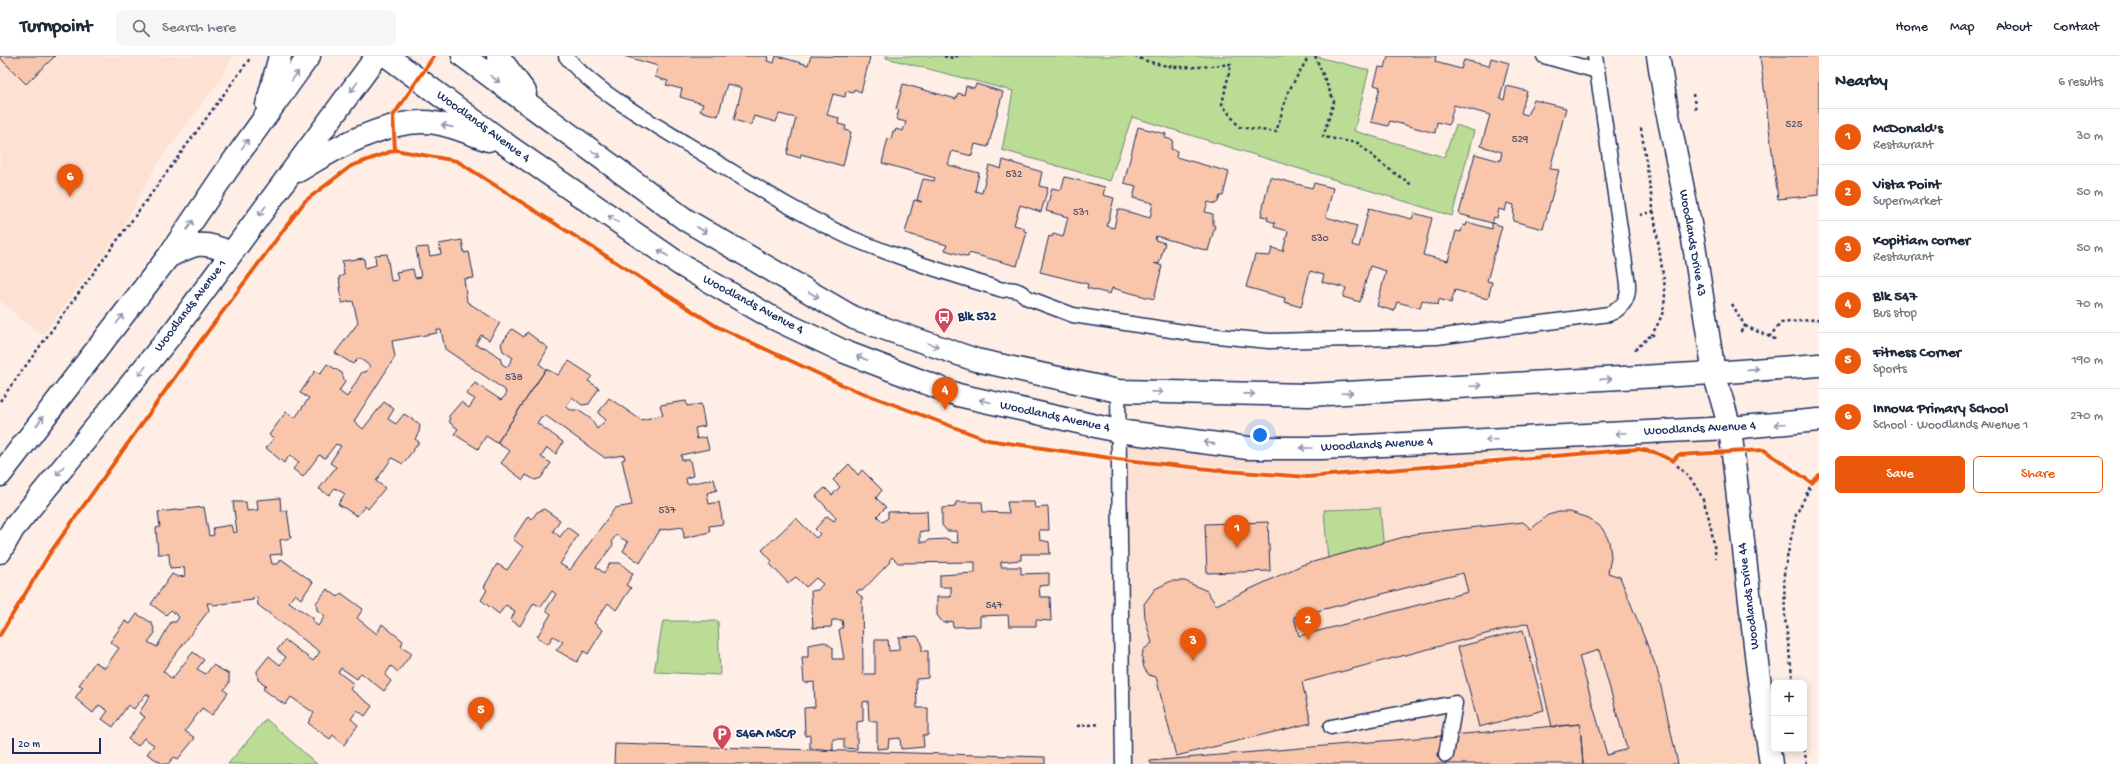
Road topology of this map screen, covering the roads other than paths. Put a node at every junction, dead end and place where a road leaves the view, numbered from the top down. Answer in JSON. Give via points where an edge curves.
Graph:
{"nodes":[{"id":1,"x":280,"y":56,"type":"edge"},
{"id":2,"x":309,"y":56,"type":"edge"},
{"id":3,"x":377,"y":56,"type":"edge"},
{"id":4,"x":387,"y":56,"type":"edge"},
{"id":5,"x":463,"y":56,"type":"edge"},
{"id":6,"x":498,"y":56,"type":"edge"},
{"id":7,"x":566,"y":56,"type":"edge"},
{"id":8,"x":1544,"y":56,"type":"edge"},
{"id":9,"x":1594,"y":56,"type":"edge"},
{"id":10,"x":1658,"y":56,"type":"edge"},
{"id":11,"x":1597,"y":71,"type":"junction"},
{"id":12,"x":264,"y":118,"type":"junction"},
{"id":13,"x":565,"y":131,"type":"junction"},
{"id":14,"x":511,"y":148,"type":"junction"},
{"id":15,"x":285,"y":179,"type":"junction"},
{"id":16,"x":230,"y":253,"type":"junction"},
{"id":17,"x":168,"y":257,"type":"junction"},
{"id":18,"x":1819,"y":364,"type":"edge"},
{"id":19,"x":1714,"y":372,"type":"junction"},
{"id":20,"x":1118,"y":391,"type":"junction"},
{"id":21,"x":1819,"y":420,"type":"edge"},
{"id":22,"x":1730,"y":428,"type":"junction"},
{"id":23,"x":1118,"y":431,"type":"junction"},
{"id":24,"x":10,"y":450,"type":"edge"},
{"id":25,"x":0,"y":475,"type":"edge"},
{"id":26,"x":0,"y":552,"type":"edge"},
{"id":27,"x":1331,"y":727,"type":"dead end"},
{"id":28,"x":1446,"y":755,"type":"dead end"},
{"id":29,"x":1123,"y":764,"type":"edge"},
{"id":30,"x":1771,"y":764,"type":"edge"}],
"edges":[{"from":1,"to":12,"type":"street"},
{"from":12,"to":2,"type":"street","one_way":true},
{"from":3,"to":15,"type":"street","name":"Woodlands Avenue 1","one_way":true},
{"from":4,"to":14,"type":"street","name":"Woodlands Avenue 4"},
{"from":5,"to":13,"type":"street","one_way":true},
{"from":6,"to":13,"type":"street","via":[[529,96]]},
{"from":7,"to":11,"type":"lane","via":[[591,81],[646,120],[797,209],[850,237],[908,261],[1003,290],[1022,293],[1028,298],[1073,315],[1197,334],[1269,340],[1437,337],[1609,314],[1618,310],[1625,303],[1628,284]]},
{"from":8,"to":11,"type":"lane"},
{"from":9,"to":11,"type":"lane"},
{"from":10,"to":19,"type":"street","name":"Woodlands Drive 43","via":[[1693,239]]},
{"from":17,"to":12,"type":"street","one_way":true},
{"from":13,"to":20,"type":"street","one_way":true,"via":[[686,220],[854,318],[976,360]]},
{"from":14,"to":15,"type":"street","one_way":true,"via":[[434,123],[394,126],[329,151]]},
{"from":23,"to":14,"type":"street","name":"Woodlands Avenue 4","one_way":true,"via":[[958,395],[831,345],[769,316],[681,265]]},
{"from":15,"to":16,"type":"street","name":"Woodlands Avenue 1","one_way":true},
{"from":16,"to":17,"type":"street","via":[[205,244],[190,245]]},
{"from":16,"to":26,"type":"street","name":"Woodlands Avenue 1","one_way":true,"via":[[175,330],[13,529]]},
{"from":24,"to":17,"type":"street","one_way":true},
{"from":19,"to":18,"type":"street","one_way":true},
{"from":20,"to":19,"type":"street","one_way":true,"via":[[1308,396]]},
{"from":19,"to":22,"type":"street","name":"Woodlands Drive 43"},
{"from":20,"to":23,"type":"lane"},
{"from":21,"to":22,"type":"street","name":"Woodlands Avenue 4","one_way":true},
{"from":22,"to":23,"type":"street","name":"Woodlands Avenue 4","one_way":true,"via":[[1322,448],[1255,448]]},
{"from":22,"to":30,"type":"street","name":"Woodlands Drive 44"},
{"from":23,"to":29,"type":"lane"},
{"from":24,"to":25,"type":"street"},
{"from":27,"to":28,"type":"lane","via":[[1455,704]]}]}
